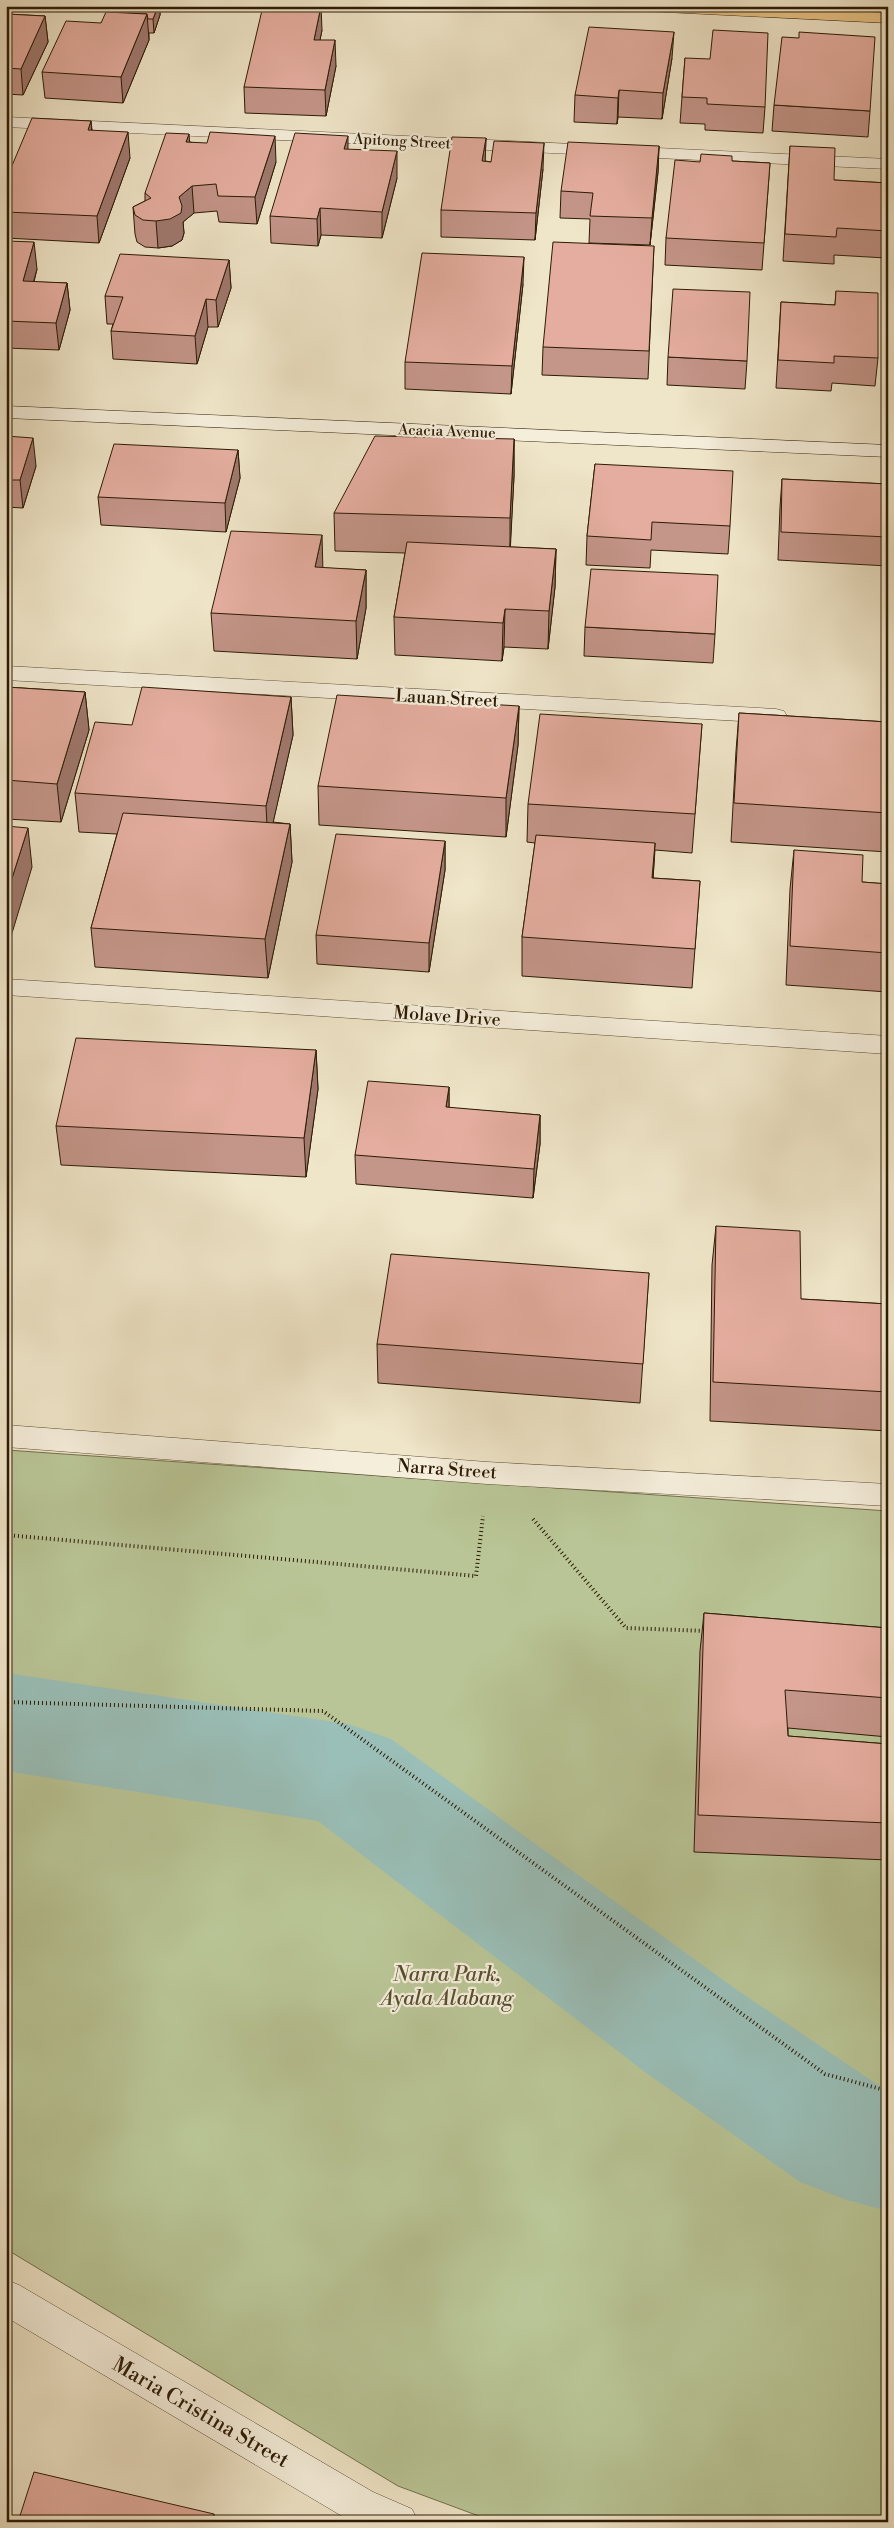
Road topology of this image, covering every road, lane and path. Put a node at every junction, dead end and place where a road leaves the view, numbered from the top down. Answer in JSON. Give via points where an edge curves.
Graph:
{"nodes":[{"id":1,"x":644,"y":6,"type":"edge"},
{"id":2,"x":888,"y":18,"type":"edge"},
{"id":3,"x":6,"y":122,"type":"edge"},
{"id":4,"x":888,"y":164,"type":"edge"},
{"id":5,"x":6,"y":412,"type":"edge"},
{"id":6,"x":888,"y":451,"type":"edge"},
{"id":7,"x":6,"y":673,"type":"edge"},
{"id":8,"x":799,"y":717,"type":"edge"},
{"id":9,"x":6,"y":987,"type":"edge"},
{"id":10,"x":888,"y":1045,"type":"edge"},
{"id":11,"x":6,"y":1436,"type":"edge"},
{"id":12,"x":487,"y":1473,"type":"junction"},
{"id":13,"x":888,"y":1495,"type":"edge"},
{"id":14,"x":473,"y":1515,"type":"dead end"},
{"id":15,"x":483,"y":1516,"type":"junction"},
{"id":16,"x":491,"y":1516,"type":"dead end"},
{"id":17,"x":525,"y":1518,"type":"dead end"},
{"id":18,"x":6,"y":1535,"type":"edge"},
{"id":19,"x":714,"y":1632,"type":"edge"},
{"id":20,"x":6,"y":1702,"type":"edge"},
{"id":21,"x":888,"y":2092,"type":"edge"},
{"id":22,"x":6,"y":2298,"type":"edge"},
{"id":23,"x":399,"y":2522,"type":"edge"}],
"edges":[{"from":1,"to":2,"type":"main road"},
{"from":3,"to":4,"type":"street","name":"Apitong Street"},
{"from":5,"to":6,"type":"street","name":"Acacia Avenue"},
{"from":7,"to":8,"type":"street","name":"Lauan Street"},
{"from":9,"to":10,"type":"street","name":"Molave Drive"},
{"from":11,"to":12,"type":"street","name":"Narra Street"},
{"from":12,"to":13,"type":"street","name":"Narra Street"},
{"from":12,"to":15,"type":"path"},
{"from":14,"to":15,"type":"path"},
{"from":15,"to":16,"type":"path"},
{"from":15,"to":18,"type":"path","via":[[476,1576]]},
{"from":17,"to":19,"type":"path","via":[[533,1519],[626,1628]]},
{"from":20,"to":21,"type":"path","via":[[323,1711],[825,2074]]},
{"from":22,"to":23,"type":"street","name":"Maria Cristina Street","via":[[360,2506]]}]}
